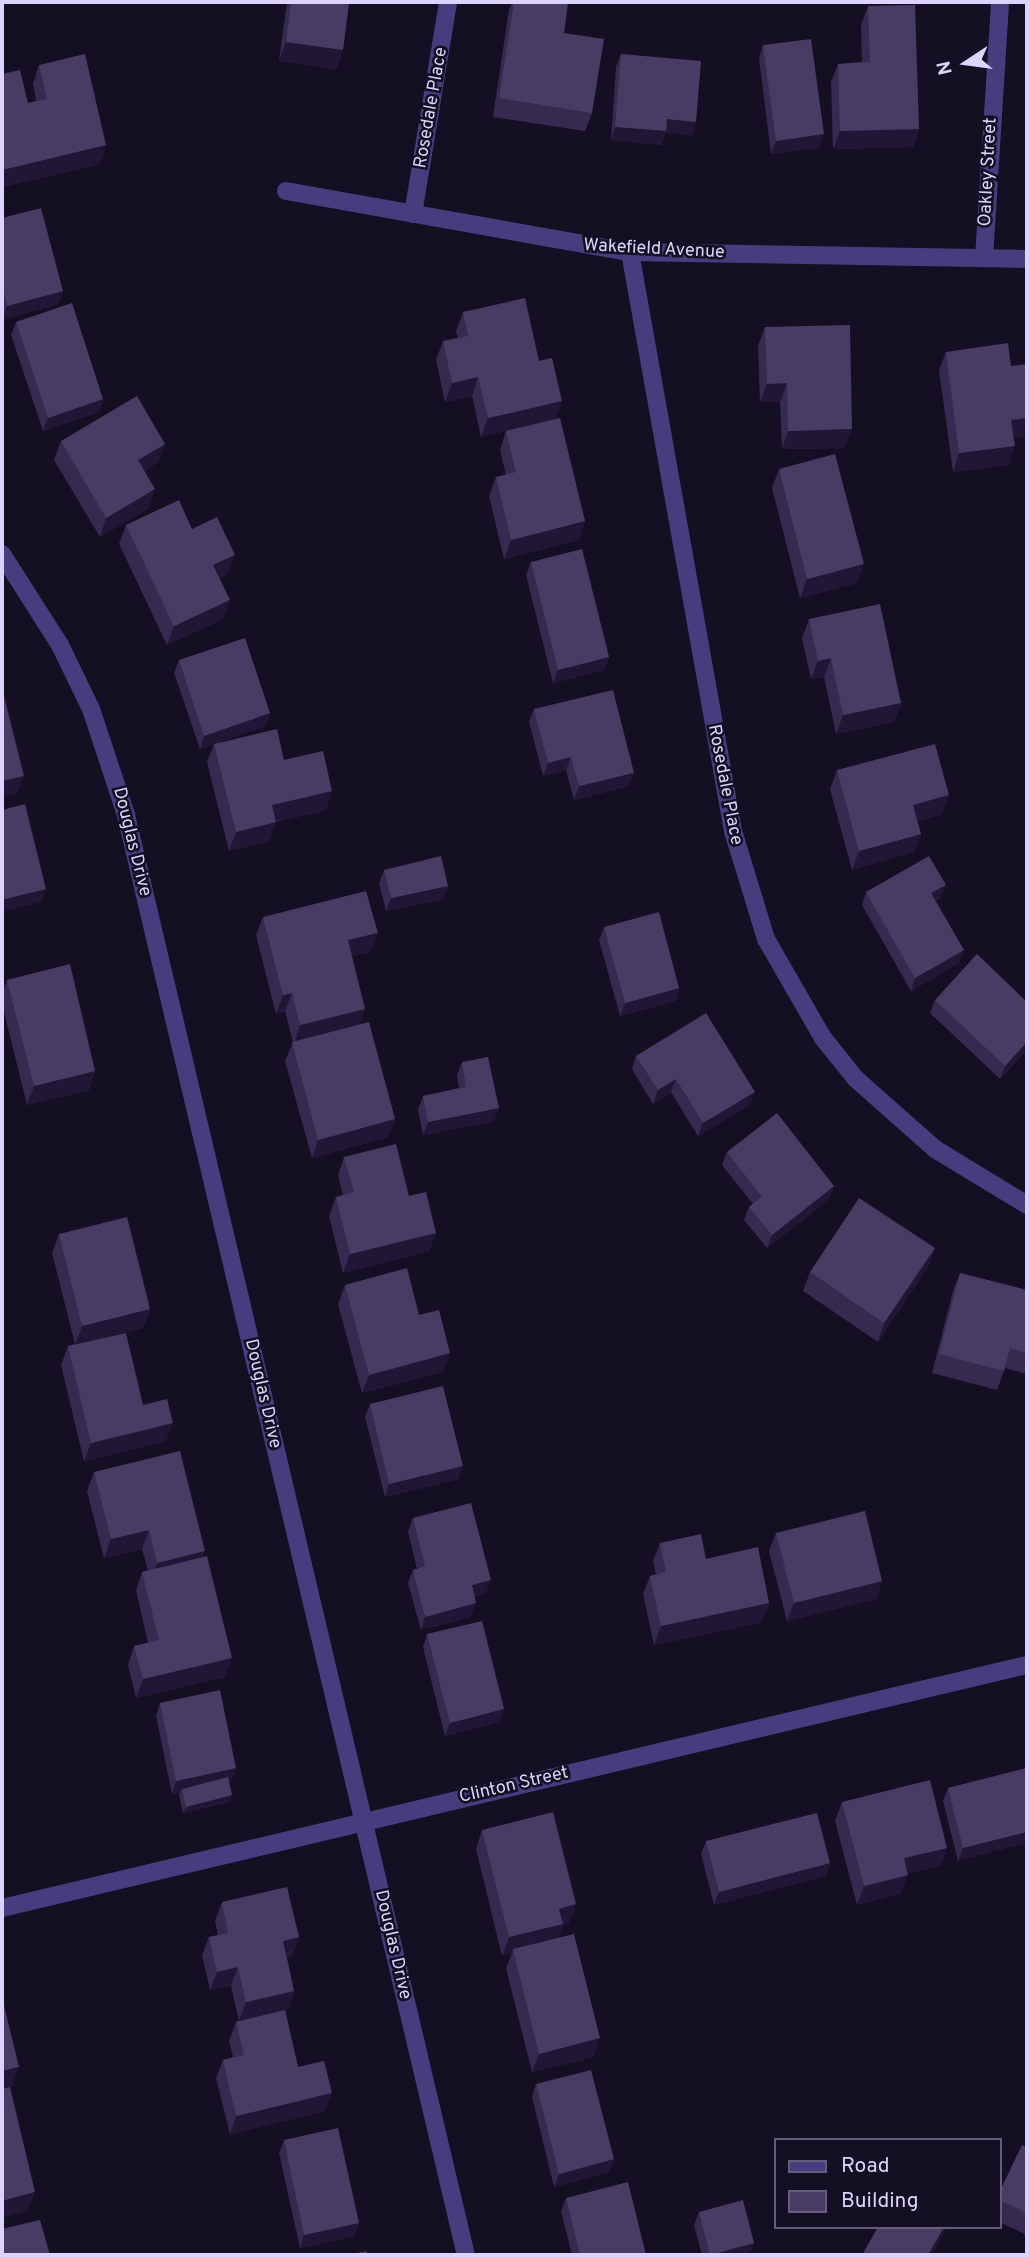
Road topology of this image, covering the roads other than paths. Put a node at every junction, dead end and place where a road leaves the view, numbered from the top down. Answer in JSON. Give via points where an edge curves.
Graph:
{"nodes":[{"id":1,"x":448,"y":2,"type":"edge"},
{"id":2,"x":1000,"y":2,"type":"edge"},
{"id":3,"x":286,"y":191,"type":"dead end"},
{"id":4,"x":414,"y":214,"type":"junction"},
{"id":5,"x":630,"y":252,"type":"junction"},
{"id":6,"x":984,"y":258,"type":"junction"},
{"id":7,"x":1027,"y":259,"type":"edge"},
{"id":8,"x":2,"y":554,"type":"edge"},
{"id":9,"x":1027,"y":1205,"type":"edge"},
{"id":10,"x":1027,"y":1665,"type":"edge"},
{"id":11,"x":363,"y":1822,"type":"junction"},
{"id":12,"x":2,"y":1908,"type":"edge"},
{"id":13,"x":466,"y":2255,"type":"edge"}],
"edges":[{"from":1,"to":4,"type":"street","name":"Rosedale Place"},
{"from":2,"to":6,"type":"street","name":"Oakley Street"},
{"from":3,"to":4,"type":"street","name":"Wakefield Avenue"},
{"from":4,"to":5,"type":"street","name":"Wakefield Avenue"},
{"from":5,"to":6,"type":"street","name":"Wakefield Avenue"},
{"from":5,"to":9,"type":"street","name":"Rosedale Place","via":[[733,831],[766,939],[823,1038],[856,1079],[935,1149]]},
{"from":6,"to":7,"type":"street","name":"Wakefield Avenue"},
{"from":8,"to":11,"type":"street","name":"Douglas Drive","via":[[60,645],[91,709],[125,815]]},
{"from":10,"to":11,"type":"street","name":"Clinton Street"},
{"from":11,"to":12,"type":"street","name":"Clinton Street"},
{"from":11,"to":13,"type":"street","name":"Douglas Drive"}]}
